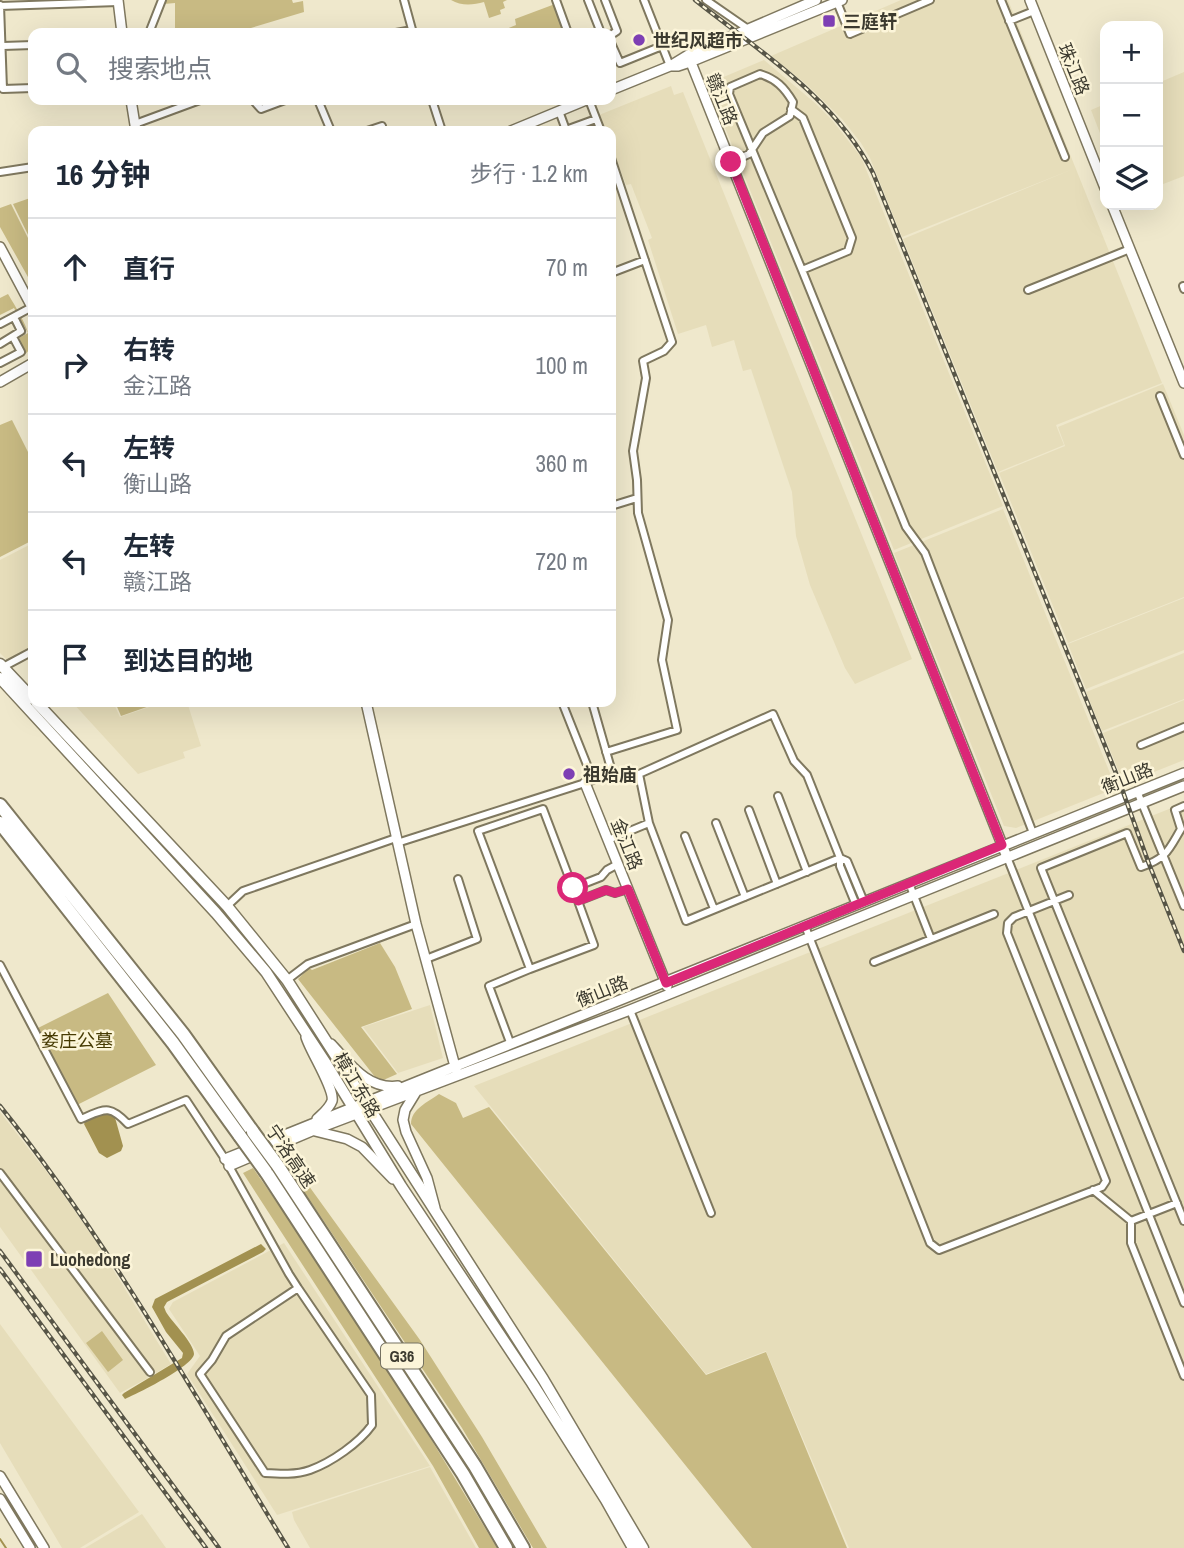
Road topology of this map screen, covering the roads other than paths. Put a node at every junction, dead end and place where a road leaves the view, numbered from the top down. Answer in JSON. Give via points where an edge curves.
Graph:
{"nodes":[{"id":1,"x":162,"y":0,"type":"edge"},
{"id":2,"x":404,"y":0,"type":"edge"},
{"id":3,"x":556,"y":0,"type":"edge"},
{"id":4,"x":589,"y":0,"type":"edge"},
{"id":5,"x":605,"y":0,"type":"edge"},
{"id":6,"x":644,"y":0,"type":"edge"},
{"id":7,"x":706,"y":0,"type":"edge"},
{"id":8,"x":816,"y":0,"type":"edge"},
{"id":9,"x":930,"y":0,"type":"edge"},
{"id":10,"x":1001,"y":0,"type":"edge"},
{"id":11,"x":1030,"y":0,"type":"edge"},
{"id":12,"x":118,"y":1,"type":"edge"},
{"id":13,"x":839,"y":1,"type":"edge"},
{"id":14,"x":0,"y":6,"type":"edge"},
{"id":15,"x":1034,"y":11,"type":"junction"},
{"id":16,"x":1009,"y":21,"type":"junction"},
{"id":17,"x":121,"y":28,"type":"edge"},
{"id":18,"x":151,"y":28,"type":"edge"},
{"id":19,"x":412,"y":28,"type":"edge"},
{"id":20,"x":566,"y":28,"type":"edge"},
{"id":21,"x":599,"y":28,"type":"edge"},
{"id":22,"x":616,"y":28,"type":"edge"},
{"id":23,"x":748,"y":29,"type":"junction"},
{"id":24,"x":28,"y":45,"type":"edge"},
{"id":25,"x":2,"y":46,"type":"junction"},
{"id":26,"x":662,"y":46,"type":"junction"},
{"id":27,"x":616,"y":54,"type":"edge"},
{"id":28,"x":689,"y":58,"type":"junction"},
{"id":29,"x":670,"y":66,"type":"junction"},
{"id":30,"x":2,"y":88,"type":"edge"},
{"id":31,"x":28,"y":88,"type":"edge"},
{"id":32,"x":616,"y":88,"type":"edge"},
{"id":33,"x":132,"y":105,"type":"edge"},
{"id":34,"x":188,"y":105,"type":"edge"},
{"id":35,"x":320,"y":105,"type":"edge"},
{"id":36,"x":434,"y":105,"type":"edge"},
{"id":37,"x":574,"y":105,"type":"edge"},
{"id":38,"x":590,"y":105,"type":"edge"},
{"id":39,"x":792,"y":108,"type":"junction"},
{"id":40,"x":559,"y":111,"type":"junction"},
{"id":41,"x":596,"y":118,"type":"junction"},
{"id":42,"x":135,"y":126,"type":"edge"},
{"id":43,"x":140,"y":126,"type":"edge"},
{"id":44,"x":329,"y":126,"type":"edge"},
{"id":45,"x":440,"y":126,"type":"edge"},
{"id":46,"x":532,"y":126,"type":"edge"},
{"id":47,"x":564,"y":126,"type":"edge"},
{"id":48,"x":577,"y":126,"type":"edge"},
{"id":49,"x":599,"y":126,"type":"edge"},
{"id":50,"x":753,"y":148,"type":"junction"},
{"id":51,"x":1065,"y":157,"type":"dead end"},
{"id":52,"x":731,"y":162,"type":"junction"},
{"id":53,"x":28,"y":168,"type":"edge"},
{"id":54,"x":0,"y":173,"type":"edge"},
{"id":55,"x":616,"y":174,"type":"edge"},
{"id":56,"x":1100,"y":176,"type":"edge"},
{"id":57,"x":1114,"y":210,"type":"edge"},
{"id":58,"x":0,"y":247,"type":"edge"},
{"id":59,"x":1130,"y":249,"type":"junction"},
{"id":60,"x":645,"y":260,"type":"junction"},
{"id":61,"x":802,"y":270,"type":"junction"},
{"id":62,"x":616,"y":271,"type":"edge"},
{"id":63,"x":1028,"y":290,"type":"dead end"},
{"id":64,"x":28,"y":299,"type":"edge"},
{"id":65,"x":28,"y":310,"type":"edge"},
{"id":66,"x":14,"y":317,"type":"junction"},
{"id":67,"x":0,"y":324,"type":"edge"},
{"id":68,"x":13,"y":337,"type":"junction"},
{"id":69,"x":0,"y":344,"type":"edge"},
{"id":70,"x":0,"y":363,"type":"edge"},
{"id":71,"x":28,"y":366,"type":"edge"},
{"id":72,"x":0,"y":382,"type":"edge"},
{"id":73,"x":1184,"y":383,"type":"edge"},
{"id":74,"x":1160,"y":396,"type":"dead end"},
{"id":75,"x":1184,"y":455,"type":"edge"},
{"id":76,"x":637,"y":498,"type":"junction"},
{"id":77,"x":616,"y":504,"type":"edge"},
{"id":78,"x":28,"y":653,"type":"edge"},
{"id":79,"x":1,"y":666,"type":"edge"},
{"id":80,"x":0,"y":678,"type":"edge"},
{"id":81,"x":28,"y":695,"type":"edge"},
{"id":82,"x":40,"y":707,"type":"edge"},
{"id":83,"x":367,"y":707,"type":"edge"},
{"id":84,"x":564,"y":707,"type":"edge"},
{"id":85,"x":593,"y":707,"type":"edge"},
{"id":86,"x":1184,"y":727,"type":"edge"},
{"id":87,"x":1141,"y":745,"type":"dead end"},
{"id":88,"x":606,"y":752,"type":"junction"},
{"id":89,"x":1184,"y":773,"type":"edge"},
{"id":90,"x":589,"y":781,"type":"junction"},
{"id":91,"x":1184,"y":786,"type":"edge"},
{"id":92,"x":1137,"y":791,"type":"junction"},
{"id":93,"x":778,"y":796,"type":"dead end"},
{"id":94,"x":1142,"y":803,"type":"junction"},
{"id":95,"x":0,"y":805,"type":"edge"},
{"id":96,"x":1184,"y":806,"type":"edge"},
{"id":97,"x":749,"y":810,"type":"dead end"},
{"id":98,"x":0,"y":823,"type":"edge"},
{"id":99,"x":716,"y":823,"type":"dead end"},
{"id":100,"x":649,"y":824,"type":"junction"},
{"id":101,"x":1034,"y":833,"type":"junction"},
{"id":102,"x":685,"y":836,"type":"dead end"},
{"id":103,"x":608,"y":840,"type":"junction"},
{"id":104,"x":396,"y":841,"type":"junction"},
{"id":105,"x":1002,"y":845,"type":"junction"},
{"id":106,"x":1007,"y":857,"type":"junction"},
{"id":107,"x":1164,"y":857,"type":"junction"},
{"id":108,"x":840,"y":858,"type":"junction"},
{"id":109,"x":618,"y":864,"type":"junction"},
{"id":110,"x":807,"y":872,"type":"junction"},
{"id":111,"x":458,"y":879,"type":"dead end"},
{"id":112,"x":909,"y":883,"type":"junction"},
{"id":113,"x":776,"y":884,"type":"junction"},
{"id":114,"x":573,"y":888,"type":"junction"},
{"id":115,"x":628,"y":889,"type":"junction"},
{"id":116,"x":914,"y":895,"type":"junction"},
{"id":117,"x":1069,"y":895,"type":"dead end"},
{"id":118,"x":744,"y":897,"type":"junction"},
{"id":119,"x":578,"y":901,"type":"junction"},
{"id":120,"x":1055,"y":901,"type":"junction"},
{"id":121,"x":860,"y":904,"type":"junction"},
{"id":122,"x":227,"y":906,"type":"junction"},
{"id":123,"x":1184,"y":906,"type":"edge"},
{"id":124,"x":714,"y":909,"type":"junction"},
{"id":125,"x":1028,"y":912,"type":"junction"},
{"id":126,"x":994,"y":914,"type":"dead end"},
{"id":127,"x":416,"y":924,"type":"junction"},
{"id":128,"x":805,"y":926,"type":"junction"},
{"id":129,"x":810,"y":938,"type":"junction"},
{"id":130,"x":931,"y":939,"type":"junction"},
{"id":131,"x":426,"y":959,"type":"junction"},
{"id":132,"x":874,"y":962,"type":"dead end"},
{"id":133,"x":0,"y":965,"type":"edge"},
{"id":134,"x":530,"y":970,"type":"junction"},
{"id":135,"x":287,"y":980,"type":"junction"},
{"id":136,"x":666,"y":983,"type":"junction"},
{"id":137,"x":670,"y":994,"type":"junction"},
{"id":138,"x":629,"y":1010,"type":"junction"},
{"id":139,"x":302,"y":1025,"type":"junction"},
{"id":140,"x":328,"y":1040,"type":"junction"},
{"id":141,"x":511,"y":1045,"type":"junction"},
{"id":142,"x":455,"y":1066,"type":"junction"},
{"id":143,"x":459,"y":1076,"type":"junction"},
{"id":144,"x":415,"y":1088,"type":"junction"},
{"id":145,"x":368,"y":1107,"type":"junction"},
{"id":146,"x":354,"y":1112,"type":"junction"},
{"id":147,"x":313,"y":1126,"type":"junction"},
{"id":148,"x":227,"y":1163,"type":"junction"},
{"id":149,"x":272,"y":1169,"type":"junction"},
{"id":150,"x":0,"y":1173,"type":"edge"},
{"id":151,"x":401,"y":1186,"type":"junction"},
{"id":152,"x":1093,"y":1190,"type":"junction"},
{"id":153,"x":1177,"y":1203,"type":"junction"},
{"id":154,"x":436,"y":1213,"type":"junction"},
{"id":155,"x":711,"y":1213,"type":"dead end"},
{"id":156,"x":1149,"y":1214,"type":"junction"},
{"id":157,"x":1130,"y":1221,"type":"junction"},
{"id":158,"x":1184,"y":1221,"type":"edge"},
{"id":159,"x":298,"y":1288,"type":"junction"},
{"id":160,"x":1184,"y":1303,"type":"edge"},
{"id":161,"x":150,"y":1372,"type":"dead end"},
{"id":162,"x":1184,"y":1376,"type":"edge"},
{"id":163,"x":0,"y":1476,"type":"edge"},
{"id":164,"x":0,"y":1499,"type":"edge"},
{"id":165,"x":30,"y":1548,"type":"edge"},
{"id":166,"x":44,"y":1548,"type":"edge"},
{"id":167,"x":506,"y":1548,"type":"edge"},
{"id":168,"x":523,"y":1548,"type":"edge"},
{"id":169,"x":633,"y":1548,"type":"edge"},
{"id":170,"x":643,"y":1548,"type":"edge"}],
"edges":[{"from":1,"to":18,"type":"street"},
{"from":2,"to":19,"type":"street"},
{"from":3,"to":20,"type":"street"},
{"from":4,"to":21,"type":"street"},
{"from":5,"to":22,"type":"street"},
{"from":6,"to":26,"type":"street"},
{"from":7,"to":23,"type":"street"},
{"from":8,"to":23,"type":"street"},
{"from":9,"to":13,"type":"street","via":[[850,34]]},
{"from":10,"to":16,"type":"street"},
{"from":11,"to":15,"type":"street","name":"珠江路"},
{"from":12,"to":14,"type":"street"},
{"from":12,"to":17,"type":"street"},
{"from":13,"to":28,"type":"street"},
{"from":14,"to":25,"type":"street"},
{"from":15,"to":16,"type":"street"},
{"from":15,"to":56,"type":"street","name":"珠江路"},
{"from":16,"to":51,"type":"street"},
{"from":23,"to":28,"type":"street"},
{"from":24,"to":25,"type":"street"},
{"from":25,"to":30,"type":"street"},
{"from":26,"to":27,"type":"street","via":[[620,63]]},
{"from":26,"to":29,"type":"street"},
{"from":28,"to":29,"type":"street"},
{"from":28,"to":52,"type":"street","name":"赣江路"},
{"from":29,"to":32,"type":"street"},
{"from":30,"to":31,"type":"street"},
{"from":33,"to":42,"type":"street"},
{"from":34,"to":43,"type":"street"},
{"from":35,"to":44,"type":"street"},
{"from":36,"to":45,"type":"street"},
{"from":37,"to":40,"type":"street"},
{"from":38,"to":41,"type":"street"},
{"from":39,"to":50,"type":"street","via":[[790,116],[763,133]]},
{"from":39,"to":50,"type":"street","via":[[787,91],[760,74],[730,86],[729,94]]},
{"from":39,"to":61,"type":"street","via":[[803,118],[852,238],[848,251]]},
{"from":40,"to":46,"type":"street"},
{"from":40,"to":47,"type":"street"},
{"from":41,"to":48,"type":"street"},
{"from":41,"to":49,"type":"street"},
{"from":50,"to":52,"type":"street","via":[[749,155]]},
{"from":50,"to":61,"type":"street"},
{"from":52,"to":105,"type":"street","name":"赣江路"},
{"from":53,"to":54,"type":"street"},
{"from":55,"to":60,"type":"street"},
{"from":57,"to":59,"type":"street"},
{"from":58,"to":64,"type":"street"},
{"from":59,"to":63,"type":"street"},
{"from":59,"to":73,"type":"street"},
{"from":60,"to":62,"type":"street"},
{"from":60,"to":76,"type":"street","via":[[671,341],[664,351],[643,361],[646,378],[633,451]]},
{"from":61,"to":101,"type":"street","via":[[906,527],[925,553]]},
{"from":65,"to":66,"type":"street"},
{"from":66,"to":67,"type":"street"},
{"from":66,"to":68,"type":"street","via":[[21,331]]},
{"from":68,"to":69,"type":"street"},
{"from":68,"to":70,"type":"street","via":[[21,352]]},
{"from":71,"to":72,"type":"street"},
{"from":74,"to":75,"type":"street"},
{"from":76,"to":77,"type":"street"},
{"from":76,"to":88,"type":"street","via":[[668,620],[662,660],[677,730]]},
{"from":78,"to":79,"type":"street"},
{"from":79,"to":81,"type":"main road","name":"樟江东路"},
{"from":80,"to":139,"type":"main road","name":"樟江东路","via":[[216,913],[266,971]]},
{"from":82,"to":122,"type":"main road","name":"樟江东路"},
{"from":83,"to":104,"type":"street"},
{"from":84,"to":90,"type":"street"},
{"from":85,"to":88,"type":"street"},
{"from":86,"to":87,"type":"street"},
{"from":88,"to":90,"type":"street","via":[[612,772]]},
{"from":89,"to":92,"type":"street","name":"衡山路"},
{"from":90,"to":103,"type":"street","name":"金江路"},
{"from":90,"to":104,"type":"street"},
{"from":91,"to":94,"type":"street","name":"衡山路"},
{"from":92,"to":94,"type":"street"},
{"from":92,"to":101,"type":"street","name":"衡山路"},
{"from":93,"to":110,"type":"street"},
{"from":94,"to":106,"type":"street","name":"衡山路"},
{"from":94,"to":107,"type":"street"},
{"from":95,"to":149,"type":"highway","name":"宁洛高速","number":"G36","bridge":true,"via":[[183,1034],[253,1132]]},
{"from":96,"to":107,"type":"street","via":[[1175,810],[1181,829]]},
{"from":97,"to":113,"type":"street"},
{"from":98,"to":149,"type":"highway","name":"宁洛高速","number":"G36","bridge":true,"via":[[240,1136]]},
{"from":99,"to":118,"type":"street"},
{"from":100,"to":103,"type":"street"},
{"from":100,"to":108,"type":"street","via":[[639,774],[774,714],[794,761],[807,775]]},
{"from":100,"to":124,"type":"street","via":[[687,920]]},
{"from":101,"to":105,"type":"street","name":"衡山路"},
{"from":102,"to":124,"type":"street"},
{"from":103,"to":109,"type":"street","name":"金江路"},
{"from":104,"to":122,"type":"street","via":[[243,891]]},
{"from":104,"to":127,"type":"street"},
{"from":105,"to":106,"type":"street","name":"赣江路"},
{"from":105,"to":112,"type":"street","name":"衡山路"},
{"from":106,"to":116,"type":"street","name":"衡山路"},
{"from":106,"to":125,"type":"street"},
{"from":107,"to":120,"type":"street","via":[[1141,867],[1127,833],[1041,868]]},
{"from":107,"to":123,"type":"street"},
{"from":108,"to":110,"type":"street"},
{"from":108,"to":121,"type":"street","via":[[847,860]]},
{"from":109,"to":114,"type":"street"},
{"from":109,"to":115,"type":"street","name":"金江路"},
{"from":110,"to":113,"type":"street"},
{"from":111,"to":131,"type":"street","via":[[477,939]]},
{"from":112,"to":116,"type":"street"},
{"from":112,"to":121,"type":"street","name":"衡山路"},
{"from":113,"to":118,"type":"street"},
{"from":114,"to":119,"type":"street"},
{"from":114,"to":134,"type":"street","via":[[543,809],[478,831]]},
{"from":115,"to":119,"type":"street","via":[[606,890]]},
{"from":115,"to":136,"type":"street","name":"金江路"},
{"from":116,"to":129,"type":"street","name":"衡山路"},
{"from":116,"to":130,"type":"street"},
{"from":117,"to":120,"type":"street"},
{"from":118,"to":124,"type":"street"},
{"from":119,"to":134,"type":"street","via":[[594,945]]},
{"from":120,"to":125,"type":"street"},
{"from":120,"to":153,"type":"street"},
{"from":121,"to":128,"type":"street","name":"衡山路"},
{"from":122,"to":135,"type":"main road","name":"樟江东路"},
{"from":125,"to":152,"type":"street","via":[[1014,917],[1007,933],[1106,1181]]},
{"from":125,"to":156,"type":"street"},
{"from":126,"to":130,"type":"street"},
{"from":127,"to":131,"type":"street"},
{"from":127,"to":135,"type":"street","via":[[308,964]]},
{"from":128,"to":129,"type":"street"},
{"from":128,"to":136,"type":"street","name":"衡山路"},
{"from":129,"to":137,"type":"street","name":"衡山路"},
{"from":129,"to":152,"type":"street","via":[[930,1243],[939,1250],[954,1246]]},
{"from":130,"to":132,"type":"street"},
{"from":131,"to":142,"type":"street"},
{"from":133,"to":148,"type":"street","via":[[82,1119],[106,1109],[116,1111],[128,1124],[186,1100]]},
{"from":134,"to":141,"type":"street","via":[[489,986]]},
{"from":135,"to":140,"type":"main road","name":"樟江东路"},
{"from":136,"to":137,"type":"street","name":"金江路"},
{"from":136,"to":141,"type":"street","name":"衡山路"},
{"from":137,"to":138,"type":"street","name":"衡山路"},
{"from":138,"to":143,"type":"street","name":"衡山路"},
{"from":138,"to":155,"type":"street"},
{"from":139,"to":146,"type":"main road","name":"樟江东路"},
{"from":139,"to":147,"type":"street","via":[[332,1092],[327,1110]]},
{"from":140,"to":144,"type":"street","via":[[363,1077],[385,1088]]},
{"from":140,"to":145,"type":"main road","name":"樟江东路"},
{"from":141,"to":142,"type":"street","name":"衡山路"},
{"from":142,"to":143,"type":"street"},
{"from":142,"to":144,"type":"street","name":"衡山路"},
{"from":143,"to":144,"type":"street","name":"衡山路"},
{"from":144,"to":145,"type":"street","name":"衡山路"},
{"from":144,"to":154,"type":"street","via":[[403,1120]]},
{"from":145,"to":146,"type":"street","name":"衡山路"},
{"from":145,"to":154,"type":"main road","name":"樟江东路"},
{"from":146,"to":147,"type":"street","name":"衡山路"},
{"from":146,"to":151,"type":"main road","name":"樟江东路"},
{"from":147,"to":148,"type":"street","name":"衡山路"},
{"from":147,"to":151,"type":"street","via":[[362,1147]]},
{"from":148,"to":159,"type":"street"},
{"from":149,"to":167,"type":"highway","name":"宁洛高速","number":"G36"},
{"from":149,"to":168,"type":"highway","name":"宁洛高速","number":"G36","via":[[475,1466]]},
{"from":150,"to":161,"type":"street"},
{"from":151,"to":169,"type":"main road","name":"樟江东路","via":[[532,1383]]},
{"from":152,"to":157,"type":"street"},
{"from":153,"to":156,"type":"street"},
{"from":153,"to":158,"type":"street"},
{"from":154,"to":170,"type":"main road","name":"樟江东路","via":[[543,1379]]},
{"from":156,"to":157,"type":"street"},
{"from":156,"to":160,"type":"street"},
{"from":157,"to":162,"type":"street","via":[[1130,1244]]},
{"from":159,"to":159,"type":"street","via":[[371,1395],[372,1425],[360,1441],[310,1470],[265,1473],[200,1374],[226,1336]]},
{"from":163,"to":166,"type":"street"},
{"from":164,"to":165,"type":"street"}]}
